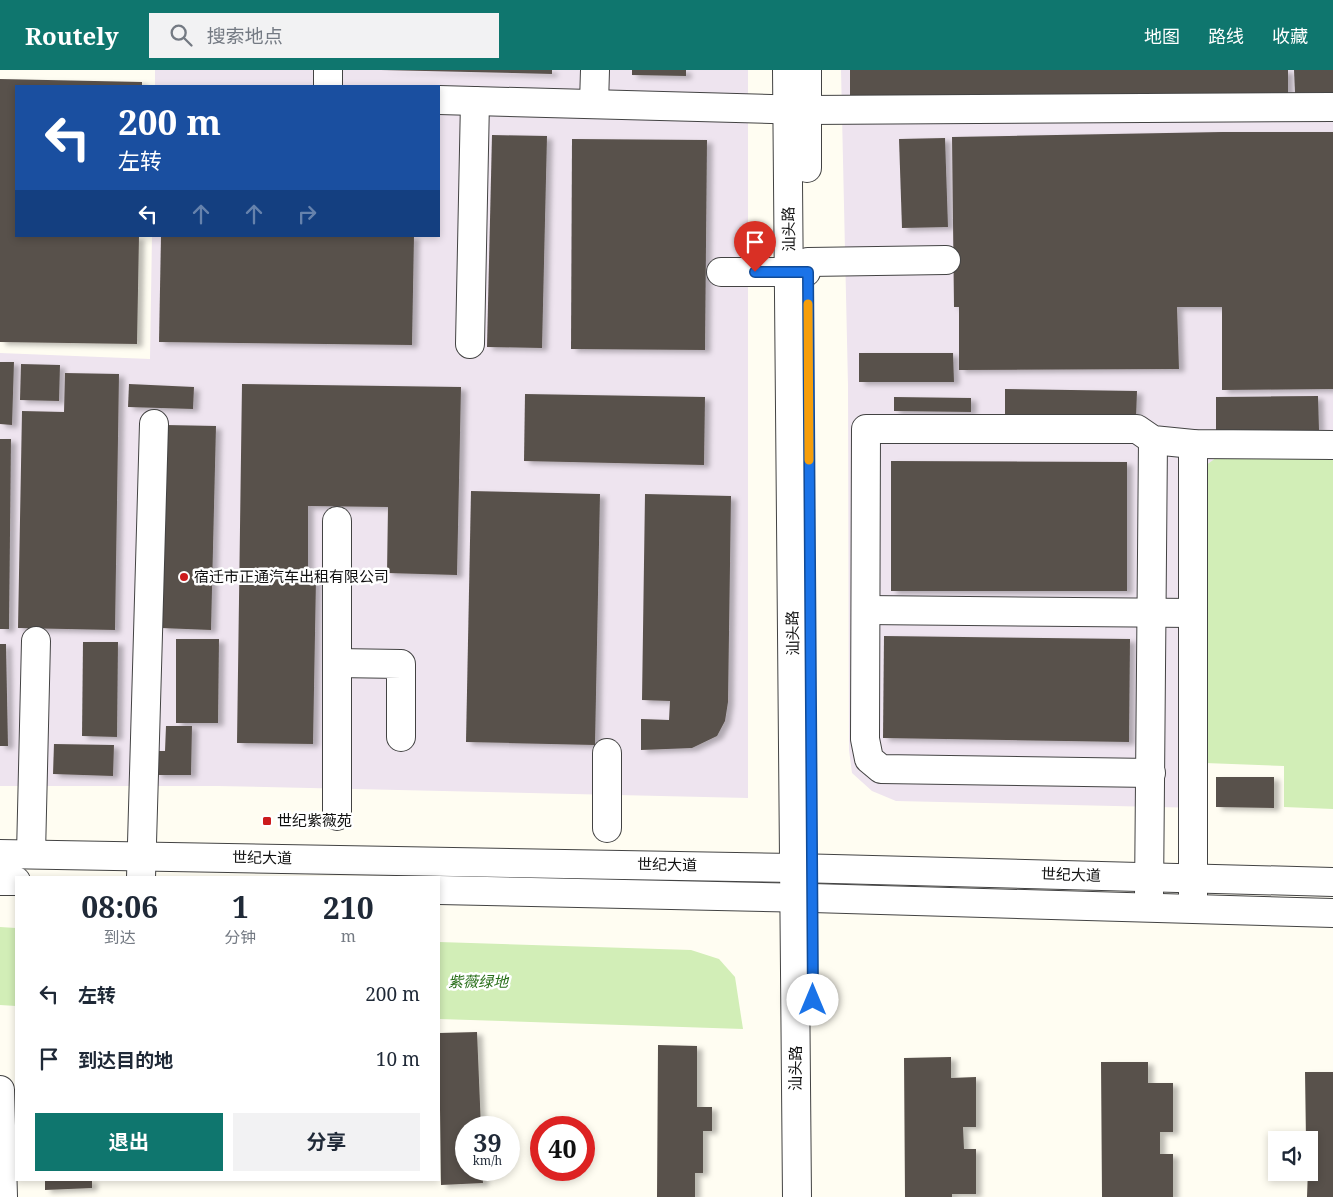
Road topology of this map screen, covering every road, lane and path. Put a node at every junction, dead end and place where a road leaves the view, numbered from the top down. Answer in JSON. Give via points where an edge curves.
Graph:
{"nodes":[{"id":1,"x":328,"y":70,"type":"edge"},
{"id":2,"x":595,"y":70,"type":"edge"},
{"id":3,"x":787,"y":70,"type":"edge"},
{"id":4,"x":806,"y":70,"type":"edge"},
{"id":5,"x":328,"y":85,"type":"edge"},
{"id":6,"x":440,"y":100,"type":"edge"},
{"id":7,"x":475,"y":100,"type":"junction"},
{"id":8,"x":594,"y":104,"type":"junction"},
{"id":9,"x":1333,"y":107,"type":"edge"},
{"id":10,"x":797,"y":109,"type":"junction"},
{"id":11,"x":946,"y":260,"type":"dead end"},
{"id":12,"x":801,"y":268,"type":"junction"},
{"id":13,"x":722,"y":272,"type":"dead end"},
{"id":14,"x":470,"y":344,"type":"dead end"},
{"id":15,"x":154,"y":424,"type":"dead end"},
{"id":16,"x":1154,"y":440,"type":"junction"},
{"id":17,"x":1193,"y":444,"type":"junction"},
{"id":18,"x":1333,"y":445,"type":"edge"},
{"id":19,"x":337,"y":521,"type":"dead end"},
{"id":20,"x":866,"y":610,"type":"junction"},
{"id":21,"x":1152,"y":612,"type":"junction"},
{"id":22,"x":1193,"y":613,"type":"junction"},
{"id":23,"x":36,"y":641,"type":"dead end"},
{"id":24,"x":337,"y":663,"type":"junction"},
{"id":25,"x":401,"y":737,"type":"dead end"},
{"id":26,"x":607,"y":753,"type":"dead end"},
{"id":27,"x":1193,"y":756,"type":"junction"},
{"id":28,"x":1151,"y":765,"type":"junction"},
{"id":29,"x":337,"y":816,"type":"dead end"},
{"id":30,"x":607,"y":828,"type":"dead end"},
{"id":31,"x":0,"y":854,"type":"edge"},
{"id":32,"x":31,"y":854,"type":"junction"},
{"id":33,"x":141,"y":867,"type":"edge"},
{"id":34,"x":803,"y":868,"type":"junction"},
{"id":35,"x":1150,"y":877,"type":"junction"},
{"id":36,"x":1193,"y":878,"type":"junction"},
{"id":37,"x":0,"y":881,"type":"edge"},
{"id":38,"x":15,"y":881,"type":"edge"},
{"id":39,"x":1333,"y":882,"type":"edge"},
{"id":40,"x":440,"y":890,"type":"edge"},
{"id":41,"x":804,"y":897,"type":"junction"},
{"id":42,"x":1149,"y":908,"type":"junction"},
{"id":43,"x":1193,"y":909,"type":"junction"},
{"id":44,"x":1333,"y":913,"type":"edge"},
{"id":45,"x":0,"y":1090,"type":"edge"},
{"id":46,"x":3,"y":1197,"type":"edge"},
{"id":47,"x":796,"y":1197,"type":"edge"},
{"id":48,"x":814,"y":1197,"type":"edge"}],
"edges":[{"from":1,"to":5,"type":"street"},
{"from":2,"to":8,"type":"street"},
{"from":3,"to":10,"type":"street","name":"汕头路"},
{"from":4,"to":10,"type":"street","name":"汕头路"},
{"from":6,"to":7,"type":"street"},
{"from":7,"to":8,"type":"street"},
{"from":7,"to":14,"type":"street"},
{"from":8,"to":10,"type":"street"},
{"from":9,"to":10,"type":"street"},
{"from":10,"to":12,"type":"street","name":"汕头路"},
{"from":11,"to":12,"type":"street"},
{"from":12,"to":13,"type":"street"},
{"from":12,"to":34,"type":"street","name":"汕头路"},
{"from":15,"to":33,"type":"street"},
{"from":16,"to":17,"type":"street"},
{"from":16,"to":20,"type":"street","via":[[1138,429],[866,429]]},
{"from":16,"to":21,"type":"street"},
{"from":17,"to":18,"type":"street"},
{"from":17,"to":22,"type":"street"},
{"from":19,"to":24,"type":"street"},
{"from":20,"to":21,"type":"street"},
{"from":20,"to":28,"type":"street","via":[[865,739],[869,758],[881,769]]},
{"from":21,"to":22,"type":"street"},
{"from":21,"to":28,"type":"street"},
{"from":22,"to":27,"type":"street"},
{"from":23,"to":32,"type":"street"},
{"from":24,"to":25,"type":"street","via":[[401,664]]},
{"from":24,"to":29,"type":"street"},
{"from":26,"to":30,"type":"street"},
{"from":27,"to":28,"type":"street"},
{"from":27,"to":36,"type":"street"},
{"from":28,"to":35,"type":"street"},
{"from":31,"to":32,"type":"street","name":"世纪大道"},
{"from":32,"to":33,"type":"street","name":"世纪大道"},
{"from":33,"to":34,"type":"street","name":"世纪大道"},
{"from":34,"to":35,"type":"street","name":"世纪大道"},
{"from":34,"to":41,"type":"street","name":"汕头路"},
{"from":35,"to":36,"type":"street","name":"世纪大道"},
{"from":35,"to":42,"type":"street"},
{"from":36,"to":39,"type":"street","name":"世纪大道"},
{"from":36,"to":43,"type":"street"},
{"from":37,"to":38,"type":"street"},
{"from":40,"to":41,"type":"street","name":"世纪大道"},
{"from":41,"to":42,"type":"street","name":"世纪大道"},
{"from":41,"to":47,"type":"street","name":"汕头路"},
{"from":41,"to":48,"type":"street","name":"汕头路"},
{"from":42,"to":43,"type":"street","name":"世纪大道"},
{"from":43,"to":44,"type":"street","name":"世纪大道"},
{"from":45,"to":46,"type":"street"}]}
